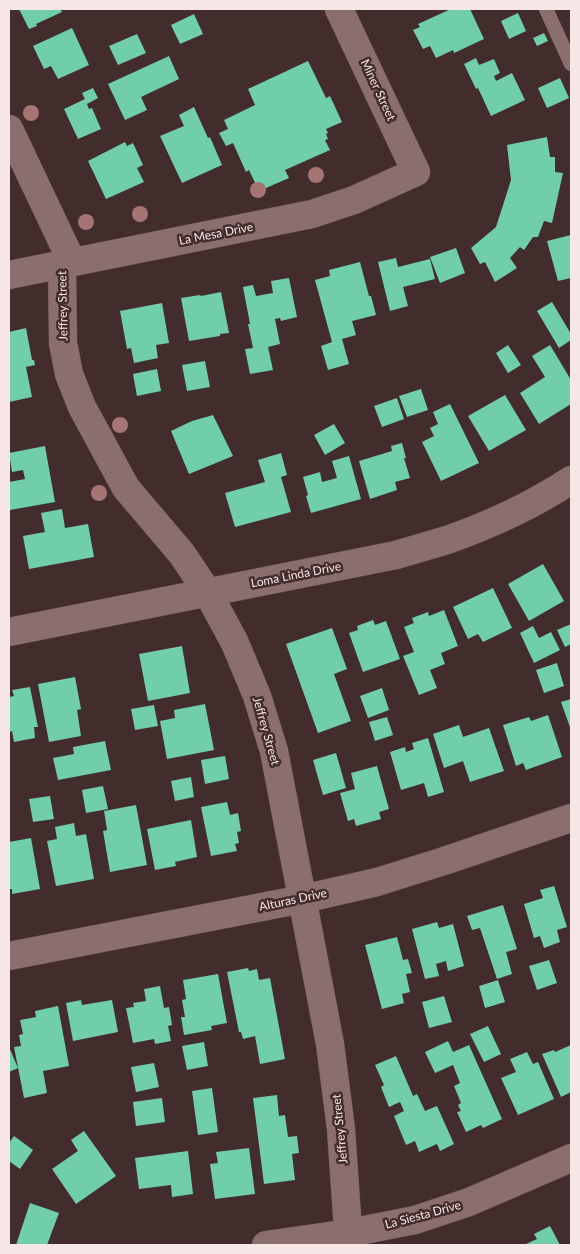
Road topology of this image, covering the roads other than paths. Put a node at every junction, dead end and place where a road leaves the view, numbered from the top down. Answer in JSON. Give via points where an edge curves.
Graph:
{"nodes":[{"id":1,"x":339,"y":9,"type":"edge"},
{"id":2,"x":546,"y":9,"type":"edge"},
{"id":3,"x":571,"y":64,"type":"edge"},
{"id":4,"x":9,"y":129,"type":"edge"},
{"id":5,"x":416,"y":172,"type":"joint"},
{"id":6,"x":67,"y":264,"type":"junction"},
{"id":7,"x":9,"y":275,"type":"edge"},
{"id":8,"x":571,"y":480,"type":"edge"},
{"id":9,"x":208,"y":593,"type":"junction"},
{"id":10,"x":9,"y":632,"type":"edge"},
{"id":11,"x":571,"y":818,"type":"edge"},
{"id":12,"x":303,"y":898,"type":"junction"},
{"id":13,"x":9,"y":956,"type":"edge"},
{"id":14,"x":571,"y":1158,"type":"edge"},
{"id":15,"x":349,"y":1239,"type":"edge"},
{"id":16,"x":266,"y":1245,"type":"edge"}],
"edges":[{"from":1,"to":5,"type":"street","name":"Miner Street"},
{"from":2,"to":3,"type":"lane"},
{"from":4,"to":6,"type":"street","name":"Jeffrey Street"},
{"from":5,"to":6,"type":"street","name":"La Mesa Drive","via":[[354,200],[312,214]]},
{"from":6,"to":7,"type":"street","name":"La Mesa Drive"},
{"from":6,"to":9,"type":"street","name":"Jeffrey Street","via":[[63,342],[69,374],[82,406],[126,488],[182,554]]},
{"from":8,"to":9,"type":"street","name":"Loma Linda Drive","via":[[498,519],[448,540],[396,555]]},
{"from":9,"to":10,"type":"street","name":"Loma Linda Drive"},
{"from":9,"to":12,"type":"street","name":"Jeffrey Street","via":[[235,643],[257,696],[274,751]]},
{"from":11,"to":12,"type":"street","name":"Alturas Drive","via":[[377,882]]},
{"from":12,"to":13,"type":"street","name":"Alturas Drive"},
{"from":12,"to":15,"type":"street","name":"Jeffrey Street","via":[[330,1044],[341,1129]]},
{"from":14,"to":15,"type":"street","name":"La Siesta Drive","via":[[469,1202]]},
{"from":15,"to":16,"type":"street","name":"La Siesta Drive"}]}
